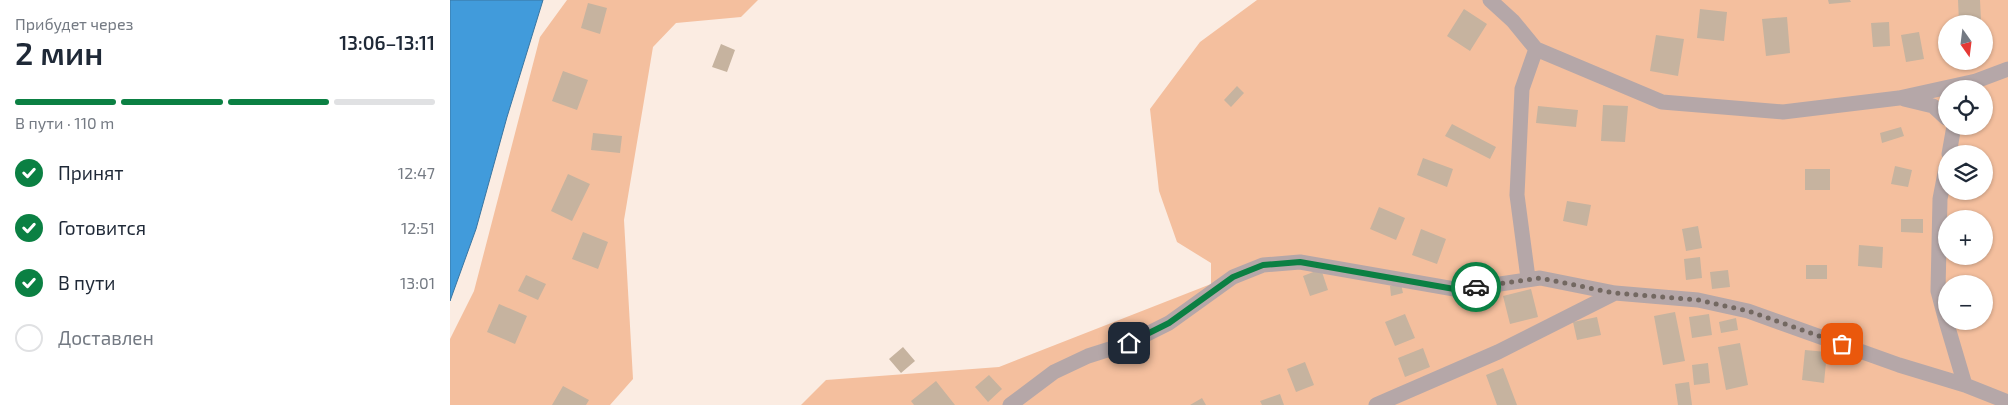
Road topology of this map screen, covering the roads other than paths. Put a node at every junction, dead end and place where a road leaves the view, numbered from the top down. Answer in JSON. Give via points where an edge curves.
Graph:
{"nodes":[{"id":1,"x":1490,"y":0,"type":"edge"},
{"id":2,"x":1536,"y":49,"type":"junction"},
{"id":3,"x":2008,"y":69,"type":"edge"},
{"id":4,"x":1985,"y":80,"type":"edge"},
{"id":5,"x":1938,"y":91,"type":"edge"},
{"id":6,"x":1899,"y":98,"type":"junction"},
{"id":7,"x":1938,"y":111,"type":"edge"},
{"id":8,"x":1940,"y":200,"type":"edge"},
{"id":9,"x":1938,"y":275,"type":"edge"},
{"id":10,"x":1528,"y":278,"type":"junction"},
{"id":11,"x":1614,"y":293,"type":"junction"},
{"id":12,"x":1949,"y":330,"type":"edge"},
{"id":13,"x":1965,"y":385,"type":"junction"},
{"id":14,"x":2006,"y":403,"type":"edge"},
{"id":15,"x":1010,"y":405,"type":"edge"},
{"id":16,"x":1376,"y":405,"type":"edge"}],
"edges":[{"from":1,"to":2,"type":"lane","via":[[1514,21]]},
{"from":2,"to":6,"type":"lane","via":[[1662,102],[1782,112]]},
{"from":2,"to":10,"type":"lane","via":[[1522,89],[1517,195]]},
{"from":3,"to":4,"type":"lane"},
{"from":5,"to":6,"type":"lane"},
{"from":6,"to":7,"type":"lane","via":[[1933,106]]},
{"from":8,"to":9,"type":"lane"},
{"from":10,"to":11,"type":"lane"},
{"from":10,"to":15,"type":"lane","via":[[1460,290],[1300,262],[1263,265],[1233,277],[1169,323],[1129,343],[1088,356],[1054,372]]},
{"from":11,"to":13,"type":"lane","via":[[1698,300],[1748,311]]},
{"from":11,"to":16,"type":"lane","via":[[1498,352]]},
{"from":12,"to":13,"type":"lane"},
{"from":13,"to":14,"type":"lane"}]}
